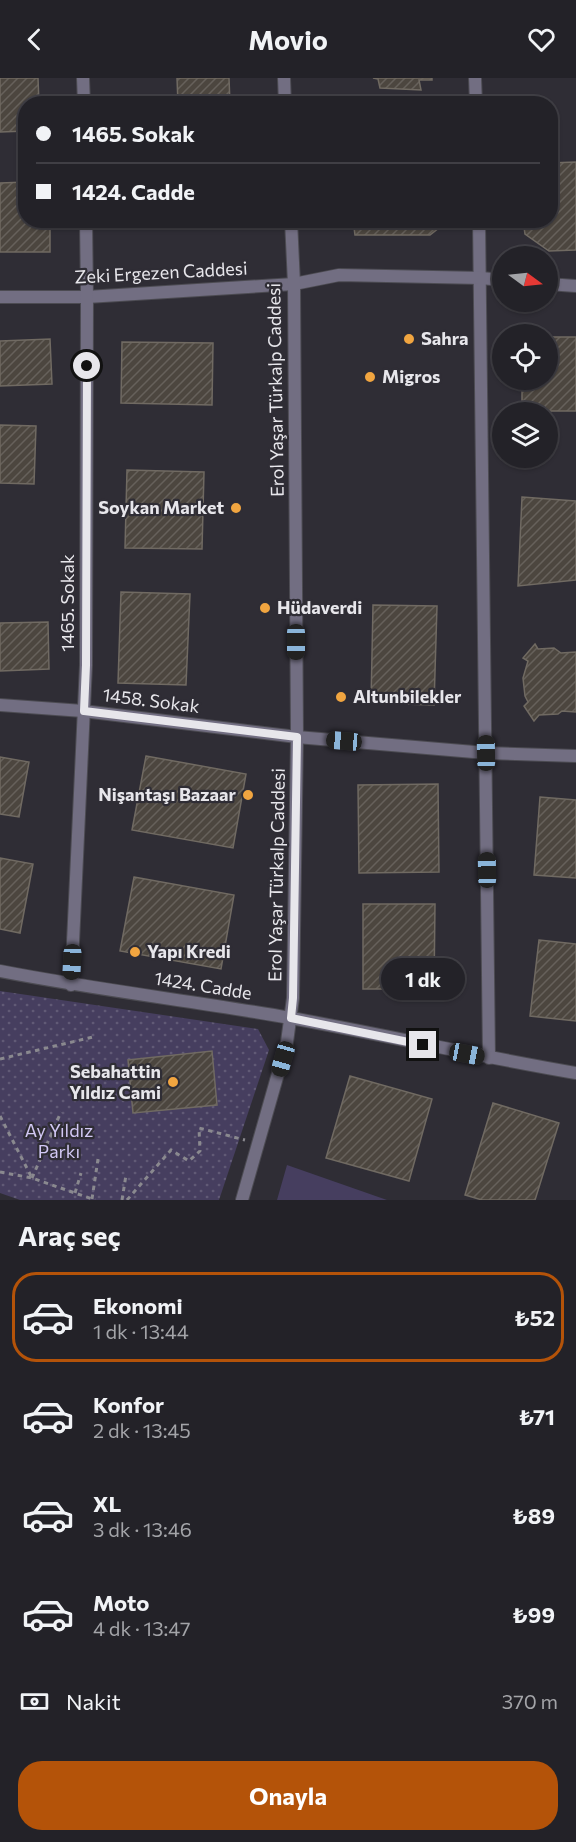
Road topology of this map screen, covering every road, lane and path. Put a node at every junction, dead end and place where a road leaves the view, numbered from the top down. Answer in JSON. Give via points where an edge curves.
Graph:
{"nodes":[{"id":1,"x":83,"y":78,"type":"edge"},
{"id":2,"x":284,"y":78,"type":"edge"},
{"id":3,"x":475,"y":78,"type":"edge"},
{"id":4,"x":84,"y":96,"type":"edge"},
{"id":5,"x":285,"y":96,"type":"edge"},
{"id":6,"x":476,"y":96,"type":"edge"},
{"id":7,"x":86,"y":228,"type":"edge"},
{"id":8,"x":291,"y":228,"type":"edge"},
{"id":9,"x":479,"y":228,"type":"edge"},
{"id":10,"x":481,"y":278,"type":"junction"},
{"id":11,"x":492,"y":279,"type":"edge"},
{"id":12,"x":294,"y":284,"type":"junction"},
{"id":13,"x":558,"y":285,"type":"edge"},
{"id":14,"x":576,"y":286,"type":"edge"},
{"id":15,"x":0,"y":297,"type":"edge"},
{"id":16,"x":87,"y":297,"type":"junction"},
{"id":17,"x":0,"y":705,"type":"edge"},
{"id":18,"x":84,"y":711,"type":"junction"},
{"id":19,"x":297,"y":737,"type":"junction"},
{"id":20,"x":486,"y":753,"type":"junction"},
{"id":21,"x":576,"y":756,"type":"edge"},
{"id":22,"x":0,"y":971,"type":"edge"},
{"id":23,"x":71,"y":985,"type":"junction"},
{"id":24,"x":291,"y":1018,"type":"junction"},
{"id":25,"x":93,"y":1037,"type":"dead end"},
{"id":26,"x":489,"y":1058,"type":"junction"},
{"id":27,"x":0,"y":1059,"type":"edge"},
{"id":28,"x":576,"y":1074,"type":"edge"},
{"id":29,"x":61,"y":1112,"type":"dead end"},
{"id":30,"x":0,"y":1116,"type":"edge"},
{"id":31,"x":258,"y":1144,"type":"junction"},
{"id":32,"x":98,"y":1159,"type":"dead end"},
{"id":33,"x":0,"y":1172,"type":"edge"},
{"id":34,"x":81,"y":1173,"type":"dead end"},
{"id":35,"x":126,"y":1175,"type":"dead end"},
{"id":36,"x":32,"y":1178,"type":"junction"},
{"id":37,"x":75,"y":1193,"type":"junction"},
{"id":38,"x":94,"y":1199,"type":"edge"},
{"id":39,"x":122,"y":1200,"type":"edge"},
{"id":40,"x":127,"y":1200,"type":"edge"},
{"id":41,"x":242,"y":1200,"type":"edge"}],
"edges":[{"from":1,"to":4,"type":"street"},
{"from":2,"to":5,"type":"street"},
{"from":3,"to":6,"type":"street"},
{"from":7,"to":16,"type":"street","name":"1465. Sokak"},
{"from":8,"to":12,"type":"street","name":"Erol Yaşar Türkalp Caddesi"},
{"from":9,"to":10,"type":"street"},
{"from":10,"to":11,"type":"street","name":"Zeki Ergezen Caddesi"},
{"from":10,"to":12,"type":"street","name":"Zeki Ergezen Caddesi","via":[[339,275]]},
{"from":10,"to":20,"type":"street"},
{"from":12,"to":16,"type":"street","name":"Zeki Ergezen Caddesi"},
{"from":12,"to":19,"type":"street","name":"Erol Yaşar Türkalp Caddesi"},
{"from":13,"to":14,"type":"street"},
{"from":15,"to":16,"type":"street","name":"Zeki Ergezen Caddesi"},
{"from":16,"to":18,"type":"street","name":"1465. Sokak"},
{"from":17,"to":18,"type":"street","name":"1458. Sokak"},
{"from":18,"to":19,"type":"street","name":"1458. Sokak"},
{"from":18,"to":23,"type":"street","name":"1465. Sokak"},
{"from":19,"to":20,"type":"street","name":"1458. Sokak"},
{"from":19,"to":24,"type":"street","name":"Erol Yaşar Türkalp Caddesi"},
{"from":20,"to":21,"type":"street","name":"1458. Sokak"},
{"from":20,"to":26,"type":"street"},
{"from":22,"to":23,"type":"street","name":"1424. Cadde"},
{"from":23,"to":24,"type":"street","name":"1424. Cadde"},
{"from":24,"to":26,"type":"street","name":"1424. Cadde"},
{"from":24,"to":31,"type":"street","name":"Erol Yaşar Türkalp Caddesi"},
{"from":25,"to":27,"type":"path"},
{"from":26,"to":28,"type":"street","name":"1424. Cadde"},
{"from":29,"to":36,"type":"path"},
{"from":30,"to":36,"type":"path"},
{"from":31,"to":40,"type":"path","via":[[199,1128],[200,1151],[189,1161],[171,1150]]},
{"from":31,"to":41,"type":"street","name":"Erol Yaşar Türkalp Caddesi"},
{"from":32,"to":38,"type":"path"},
{"from":33,"to":36,"type":"path"},
{"from":34,"to":37,"type":"path"},
{"from":35,"to":39,"type":"path"},
{"from":36,"to":37,"type":"path"},
{"from":37,"to":38,"type":"path"}]}
